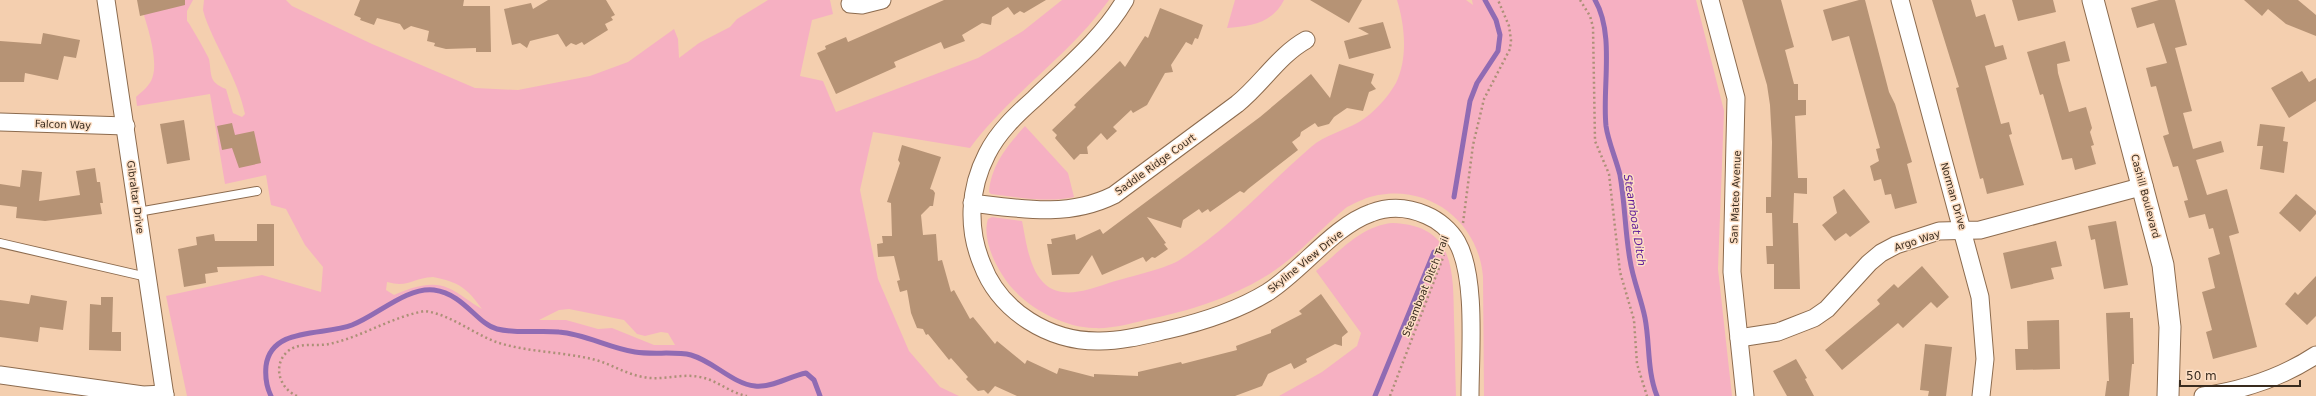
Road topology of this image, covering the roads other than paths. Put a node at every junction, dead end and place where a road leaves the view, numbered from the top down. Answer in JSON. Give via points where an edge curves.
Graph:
{"nodes":[{"id":1,"x":106,"y":0,"type":"edge"},
{"id":2,"x":882,"y":0,"type":"edge"},
{"id":3,"x":1125,"y":0,"type":"edge"},
{"id":4,"x":1710,"y":0,"type":"edge"},
{"id":5,"x":1900,"y":0,"type":"edge"},
{"id":6,"x":2093,"y":0,"type":"edge"},
{"id":7,"x":850,"y":4,"type":"dead end"},
{"id":8,"x":1306,"y":40,"type":"dead end"},
{"id":9,"x":0,"y":122,"type":"edge"},
{"id":10,"x":126,"y":126,"type":"junction"},
{"id":11,"x":2144,"y":186,"type":"junction"},
{"id":12,"x":257,"y":191,"type":"dead end"},
{"id":13,"x":972,"y":203,"type":"junction"},
{"id":14,"x":138,"y":212,"type":"junction"},
{"id":15,"x":1963,"y":230,"type":"junction"},
{"id":16,"x":0,"y":243,"type":"edge"},
{"id":17,"x":148,"y":278,"type":"junction"},
{"id":18,"x":1739,"y":338,"type":"junction"},
{"id":19,"x":2316,"y":355,"type":"edge"},
{"id":20,"x":0,"y":375,"type":"edge"},
{"id":21,"x":166,"y":395,"type":"edge"},
{"id":22,"x":1470,"y":396,"type":"edge"},
{"id":23,"x":1746,"y":396,"type":"edge"},
{"id":24,"x":1981,"y":396,"type":"edge"},
{"id":25,"x":2168,"y":396,"type":"edge"},
{"id":26,"x":2204,"y":396,"type":"edge"}],
"edges":[{"from":1,"to":10,"type":"street","name":"Gibraltar Drive"},
{"from":2,"to":7,"type":"street","via":[[862,5]]},
{"from":3,"to":13,"type":"street","name":"Skyline View Drive","via":[[1095,40],[1019,112],[995,140],[980,168]]},
{"from":4,"to":18,"type":"street","name":"San Mateo Avenue","via":[[1736,98],[1732,272]]},
{"from":5,"to":15,"type":"street","name":"Norman Drive"},
{"from":6,"to":11,"type":"street","name":"Cashill Boulevard"},
{"from":8,"to":13,"type":"street","name":"Saddle Ridge Court","via":[[1296,46],[1252,92],[1114,195],[1097,203],[1069,210],[1049,211]]},
{"from":9,"to":10,"type":"street","name":"Falcon Way"},
{"from":10,"to":14,"type":"street","name":"Gibraltar Drive"},
{"from":11,"to":15,"type":"street","name":"Argo Way","via":[[1980,230]]},
{"from":11,"to":25,"type":"street","name":"Cashill Boulevard","via":[[2164,265],[2168,298]]},
{"from":12,"to":14,"type":"lane"},
{"from":13,"to":22,"type":"street","name":"Skyline View Drive","via":[[973,236],[977,253],[984,270],[1004,301],[1032,324],[1081,340],[1100,341],[1132,338],[1190,325],[1246,304],[1271,290],[1350,224],[1371,212],[1386,209],[1414,210],[1440,223],[1453,236],[1462,253],[1468,283]]},
{"from":14,"to":17,"type":"street","name":"Gibraltar Drive"},
{"from":15,"to":18,"type":"street","name":"Argo Way","via":[[1939,231],[1896,245],[1869,263],[1827,309],[1814,318],[1778,332]]},
{"from":15,"to":24,"type":"street","name":"Norman Drive","via":[[1980,297],[1984,328],[1985,359]]},
{"from":16,"to":17,"type":"lane"},
{"from":17,"to":21,"type":"street","name":"Gibraltar Drive"},
{"from":18,"to":23,"type":"street","name":"San Mateo Avenue"},
{"from":19,"to":26,"type":"street","via":[[2300,366],[2256,385]]},
{"from":20,"to":21,"type":"street","via":[[143,395]]}]}
